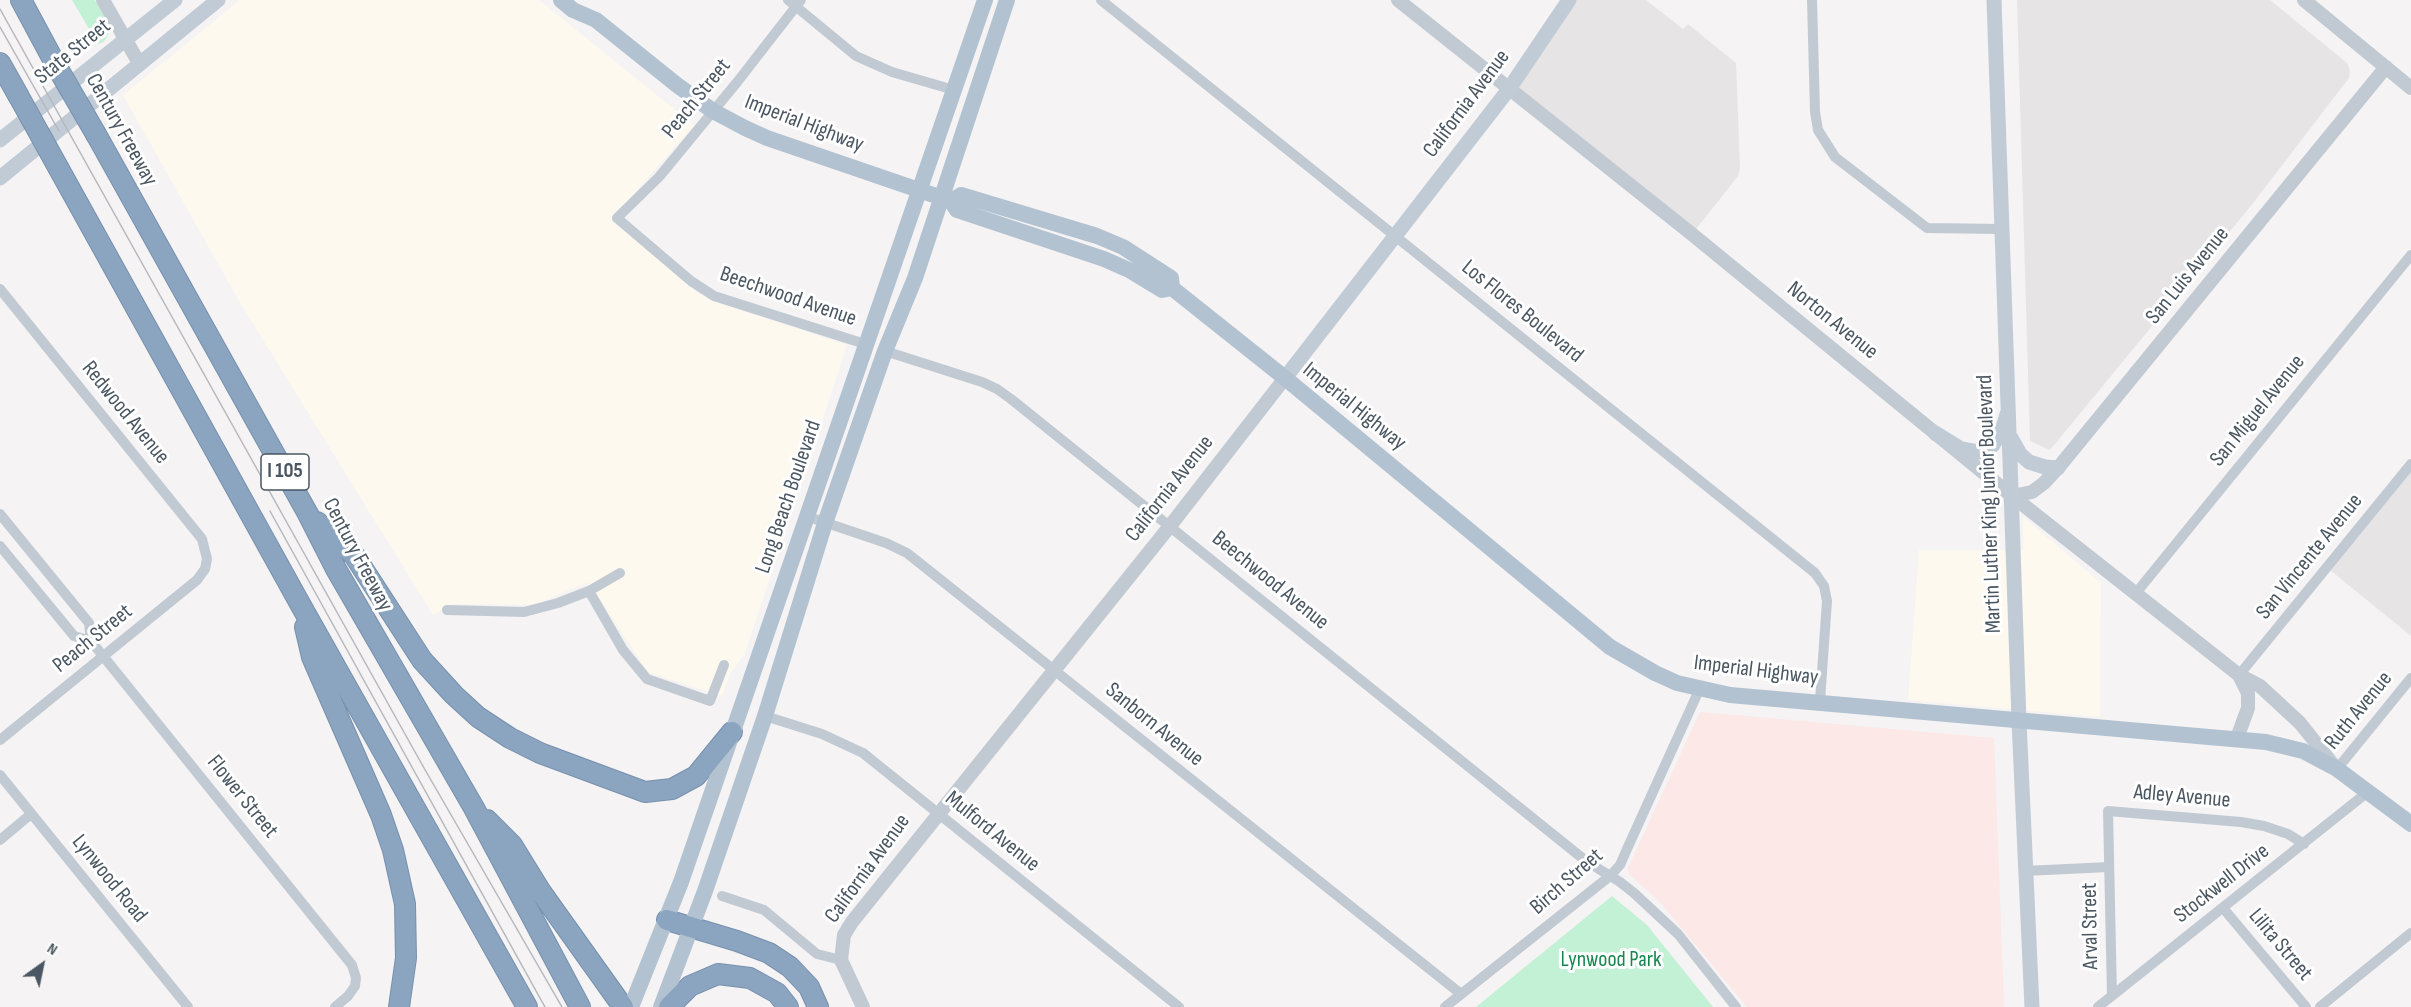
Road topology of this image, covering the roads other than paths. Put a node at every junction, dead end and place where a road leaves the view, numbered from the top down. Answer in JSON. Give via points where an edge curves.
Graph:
{"nodes":[{"id":1,"x":21,"y":0,"type":"edge"},
{"id":2,"x":103,"y":0,"type":"edge"},
{"id":3,"x":175,"y":0,"type":"edge"},
{"id":4,"x":218,"y":0,"type":"edge"},
{"id":5,"x":561,"y":0,"type":"edge"},
{"id":6,"x":581,"y":0,"type":"edge"},
{"id":7,"x":985,"y":0,"type":"edge"},
{"id":8,"x":1007,"y":0,"type":"edge"},
{"id":9,"x":1101,"y":0,"type":"edge"},
{"id":10,"x":1398,"y":0,"type":"edge"},
{"id":11,"x":1569,"y":0,"type":"edge"},
{"id":12,"x":1812,"y":0,"type":"edge"},
{"id":13,"x":1994,"y":0,"type":"edge"},
{"id":14,"x":795,"y":2,"type":"edge"},
{"id":15,"x":2310,"y":2,"type":"edge"},
{"id":16,"x":596,"y":20,"type":"junction"},
{"id":17,"x":126,"y":39,"type":"junction"},
{"id":18,"x":0,"y":63,"type":"edge"},
{"id":19,"x":139,"y":63,"type":"junction"},
{"id":20,"x":2386,"y":67,"type":"junction"},
{"id":21,"x":2411,"y":88,"type":"edge"},
{"id":22,"x":1509,"y":89,"type":"junction"},
{"id":23,"x":954,"y":90,"type":"junction"},
{"id":24,"x":713,"y":111,"type":"junction"},
{"id":25,"x":0,"y":140,"type":"edge"},
{"id":26,"x":0,"y":178,"type":"edge"},
{"id":27,"x":920,"y":192,"type":"junction"},
{"id":28,"x":946,"y":200,"type":"junction"},
{"id":29,"x":617,"y":218,"type":"joint"},
{"id":30,"x":2002,"y":229,"type":"junction"},
{"id":31,"x":1395,"y":234,"type":"junction"},
{"id":32,"x":2411,"y":255,"type":"edge"},
{"id":33,"x":0,"y":289,"type":"edge"},
{"id":34,"x":865,"y":344,"type":"junction"},
{"id":35,"x":885,"y":351,"type":"junction"},
{"id":36,"x":1285,"y":378,"type":"junction"},
{"id":37,"x":2010,"y":405,"type":"junction"},
{"id":38,"x":1935,"y":433,"type":"junction"},
{"id":39,"x":2011,"y":437,"type":"junction"},
{"id":40,"x":2411,"y":464,"type":"edge"},
{"id":41,"x":2058,"y":468,"type":"junction"},
{"id":42,"x":2012,"y":496,"type":"junction"},
{"id":43,"x":0,"y":514,"type":"edge"},
{"id":44,"x":308,"y":514,"type":"junction"},
{"id":45,"x":806,"y":516,"type":"junction"},
{"id":46,"x":825,"y":523,"type":"junction"},
{"id":47,"x":1170,"y":526,"type":"junction"},
{"id":48,"x":0,"y":546,"type":"edge"},
{"id":49,"x":207,"y":566,"type":"joint"},
{"id":50,"x":620,"y":573,"type":"dead end"},
{"id":51,"x":589,"y":591,"type":"junction"},
{"id":52,"x":2136,"y":593,"type":"junction"},
{"id":53,"x":299,"y":602,"type":"junction"},
{"id":54,"x":447,"y":610,"type":"dead end"},
{"id":55,"x":91,"y":641,"type":"junction"},
{"id":56,"x":103,"y":656,"type":"junction"},
{"id":57,"x":724,"y":665,"type":"dead end"},
{"id":58,"x":1054,"y":670,"type":"junction"},
{"id":59,"x":2239,"y":675,"type":"junction"},
{"id":60,"x":2411,"y":678,"type":"edge"},
{"id":61,"x":1700,"y":688,"type":"junction"},
{"id":62,"x":1820,"y":701,"type":"junction"},
{"id":63,"x":765,"y":716,"type":"junction"},
{"id":64,"x":2019,"y":721,"type":"junction"},
{"id":65,"x":732,"y":732,"type":"junction"},
{"id":66,"x":2237,"y":738,"type":"junction"},
{"id":67,"x":0,"y":740,"type":"edge"},
{"id":68,"x":2337,"y":769,"type":"junction"},
{"id":69,"x":0,"y":775,"type":"edge"},
{"id":70,"x":2369,"y":791,"type":"junction"},
{"id":71,"x":474,"y":808,"type":"junction"},
{"id":72,"x":31,"y":814,"type":"junction"},
{"id":73,"x":938,"y":814,"type":"junction"},
{"id":74,"x":2411,"y":824,"type":"edge"},
{"id":75,"x":0,"y":840,"type":"edge"},
{"id":76,"x":2304,"y":844,"type":"junction"},
{"id":77,"x":2109,"y":867,"type":"junction"},
{"id":78,"x":2025,"y":871,"type":"junction"},
{"id":79,"x":1610,"y":876,"type":"junction"},
{"id":80,"x":722,"y":896,"type":"dead end"},
{"id":81,"x":2223,"y":908,"type":"junction"},
{"id":82,"x":667,"y":920,"type":"junction"},
{"id":83,"x":692,"y":927,"type":"junction"},
{"id":84,"x":2411,"y":933,"type":"edge"},
{"id":85,"x":841,"y":960,"type":"junction"},
{"id":86,"x":1461,"y":994,"type":"junction"},
{"id":87,"x":2112,"y":996,"type":"junction"},
{"id":88,"x":526,"y":1005,"type":"edge"},
{"id":89,"x":188,"y":1007,"type":"edge"},
{"id":90,"x":335,"y":1007,"type":"edge"},
{"id":91,"x":399,"y":1007,"type":"edge"},
{"id":92,"x":580,"y":1007,"type":"edge"},
{"id":93,"x":623,"y":1007,"type":"edge"},
{"id":94,"x":631,"y":1007,"type":"edge"},
{"id":95,"x":661,"y":1007,"type":"edge"},
{"id":96,"x":669,"y":1007,"type":"edge"},
{"id":97,"x":788,"y":1007,"type":"edge"},
{"id":98,"x":818,"y":1007,"type":"edge"},
{"id":99,"x":863,"y":1007,"type":"edge"},
{"id":100,"x":1179,"y":1007,"type":"edge"},
{"id":101,"x":1445,"y":1007,"type":"edge"},
{"id":102,"x":1736,"y":1007,"type":"edge"},
{"id":103,"x":2032,"y":1007,"type":"edge"},
{"id":104,"x":2098,"y":1007,"type":"edge"},
{"id":105,"x":2306,"y":1007,"type":"edge"},
{"id":106,"x":2320,"y":1007,"type":"edge"}],
"edges":[{"from":1,"to":44,"type":"highway","name":"Century Freeway","number":"I 105","bridge":true},
{"from":2,"to":17,"type":"street"},
{"from":3,"to":17,"type":"main road","name":"State Street"},
{"from":4,"to":19,"type":"main road"},
{"from":5,"to":16,"type":"main road","name":"Imperial Highway"},
{"from":6,"to":16,"type":"main road","name":"Imperial Highway"},
{"from":7,"to":23,"type":"main road","name":"Long Beach Boulevard"},
{"from":8,"to":28,"type":"main road","name":"Long Beach Boulevard"},
{"from":9,"to":31,"type":"street","name":"Los Flores Boulevard"},
{"from":10,"to":22,"type":"street","name":"Norton Avenue"},
{"from":11,"to":22,"type":"main road","name":"California Avenue"},
{"from":12,"to":30,"type":"street","via":[[1815,112],[1818,130],[1835,157],[1927,228]]},
{"from":13,"to":30,"type":"main road","name":"Martin Luther King Junior Boulevard"},
{"from":14,"to":23,"type":"street","via":[[856,56],[892,72]]},
{"from":14,"to":24,"type":"street","name":"Peach Street"},
{"from":15,"to":20,"type":"street"},
{"from":16,"to":24,"type":"main road","name":"Imperial Highway"},
{"from":17,"to":19,"type":"street"},
{"from":17,"to":25,"type":"main road","name":"State Street"},
{"from":18,"to":53,"type":"highway","number":"I 105","bridge":true},
{"from":19,"to":26,"type":"main road"},
{"from":20,"to":21,"type":"street"},
{"from":20,"to":41,"type":"street","name":"San Luis Avenue"},
{"from":22,"to":31,"type":"main road","name":"California Avenue"},
{"from":22,"to":38,"type":"street","name":"Norton Avenue"},
{"from":23,"to":27,"type":"main road","name":"Long Beach Boulevard"},
{"from":24,"to":27,"type":"main road","name":"Imperial Highway","via":[[766,138]]},
{"from":24,"to":29,"type":"street","name":"Peach Street","via":[[659,177]]},
{"from":27,"to":28,"type":"main road","name":"Imperial Highway"},
{"from":27,"to":34,"type":"main road","name":"Long Beach Boulevard"},
{"from":28,"to":35,"type":"main road","name":"Long Beach Boulevard"},
{"from":28,"to":36,"type":"main road","name":"Imperial Highway","via":[[961,195],[1123,247],[1172,278],[1172,288]]},
{"from":29,"to":34,"type":"street","name":"Beechwood Avenue","via":[[714,296]]},
{"from":30,"to":37,"type":"main road","name":"Martin Luther King Junior Boulevard"},
{"from":31,"to":36,"type":"main road","name":"California Avenue"},
{"from":31,"to":62,"type":"street","name":"Los Flores Boulevard","via":[[1815,573],[1824,586],[1827,601]]},
{"from":32,"to":52,"type":"street","name":"San Miguel Avenue"},
{"from":33,"to":49,"type":"street","name":"Redwood Avenue","via":[[202,539]]},
{"from":34,"to":45,"type":"main road","name":"Long Beach Boulevard"},
{"from":35,"to":46,"type":"main road","name":"Long Beach Boulevard"},
{"from":35,"to":47,"type":"street","name":"Beechwood Avenue","via":[[997,388]]},
{"from":36,"to":47,"type":"street","name":"California Avenue"},
{"from":36,"to":61,"type":"main road","name":"Imperial Highway","via":[[1610,647],[1655,674]]},
{"from":37,"to":38,"type":"main road","via":[[1998,438],[1986,450],[1961,449]]},
{"from":37,"to":39,"type":"main road","name":"Martin Luther King Junior Boulevard"},
{"from":38,"to":42,"type":"street","name":"Norton Avenue"},
{"from":39,"to":41,"type":"main road","via":[[2029,462]]},
{"from":39,"to":42,"type":"main road","name":"Martin Luther King Junior Boulevard"},
{"from":40,"to":59,"type":"street","name":"San Vincente Avenue"},
{"from":41,"to":42,"type":"street","name":"San Luis Avenue","via":[[2032,492]]},
{"from":42,"to":52,"type":"street","name":"Norton Avenue"},
{"from":42,"to":64,"type":"main road","name":"Martin Luther King Junior Boulevard"},
{"from":43,"to":55,"type":"street","name":"Flower Street","via":[[89,623]]},
{"from":44,"to":65,"type":"highway","via":[[354,555],[422,660],[478,717],[510,738],[645,792],[672,789],[696,776]]},
{"from":44,"to":71,"type":"highway","name":"Century Freeway","number":"I 105","via":[[351,597]]},
{"from":45,"to":46,"type":"street","name":"Sanborn Avenue"},
{"from":45,"to":65,"type":"main road","name":"Long Beach Boulevard"},
{"from":46,"to":58,"type":"street","name":"Sanborn Avenue","via":[[907,554]]},
{"from":46,"to":63,"type":"main road","name":"Long Beach Boulevard"},
{"from":47,"to":58,"type":"street","name":"California Avenue"},
{"from":47,"to":79,"type":"street","name":"Beechwood Avenue","via":[[1544,828]]},
{"from":48,"to":55,"type":"street","name":"Flower Street","via":[[74,636]]},
{"from":49,"to":56,"type":"street","name":"Peach Street","via":[[197,580]]},
{"from":50,"to":51,"type":"street"},
{"from":51,"to":54,"type":"street","via":[[524,612]]},
{"from":51,"to":57,"type":"street","via":[[623,650],[647,680],[710,701]]},
{"from":52,"to":59,"type":"street","name":"Norton Avenue"},
{"from":53,"to":88,"type":"highway","number":"I 105"},
{"from":53,"to":91,"type":"highway","via":[[312,657],[393,850],[405,904],[406,957]]},
{"from":55,"to":56,"type":"street","name":"Flower Street"},
{"from":56,"to":67,"type":"street","name":"Peach Street"},
{"from":56,"to":90,"type":"street","name":"Flower Street","via":[[352,964],[356,982],[351,993]]},
{"from":58,"to":73,"type":"street","name":"California Avenue"},
{"from":58,"to":86,"type":"street","name":"Sanborn Avenue"},
{"from":59,"to":66,"type":"street","via":[[2248,693],[2248,708]]},
{"from":59,"to":68,"type":"street","name":"Norton Avenue","via":[[2260,686],[2300,723]]},
{"from":60,"to":68,"type":"street","name":"Ruth Avenue"},
{"from":61,"to":62,"type":"main road","name":"Imperial Highway","via":[[1730,695]]},
{"from":61,"to":79,"type":"street","name":"Birch Street","via":[[1620,865]]},
{"from":62,"to":64,"type":"main road","name":"Imperial Highway"},
{"from":63,"to":73,"type":"street","name":"Mulford Avenue","via":[[822,734],[863,753]]},
{"from":63,"to":83,"type":"main road","name":"Long Beach Boulevard"},
{"from":64,"to":66,"type":"main road","name":"Imperial Highway"},
{"from":64,"to":78,"type":"main road","name":"Martin Luther King Junior Boulevard"},
{"from":65,"to":82,"type":"main road","name":"Long Beach Boulevard"},
{"from":66,"to":68,"type":"main road","name":"Imperial Highway","via":[[2303,751]]},
{"from":68,"to":70,"type":"main road","name":"Imperial Highway"},
{"from":69,"to":72,"type":"street","name":"Lynwood Road"},
{"from":70,"to":74,"type":"main road","name":"Imperial Highway"},
{"from":70,"to":76,"type":"street","name":"Stockwell Drive"},
{"from":71,"to":92,"type":"highway","name":"Century Freeway","number":"I 105"},
{"from":71,"to":93,"type":"highway","via":[[512,845]]},
{"from":72,"to":75,"type":"street"},
{"from":72,"to":89,"type":"street","name":"Lynwood Road"},
{"from":73,"to":85,"type":"street","name":"California Avenue","via":[[852,922],[844,935]]},
{"from":73,"to":100,"type":"street","name":"Mulford Avenue"},
{"from":76,"to":77,"type":"street","name":"Adley Avenue","via":[[2288,834],[2241,822],[2108,811]]},
{"from":76,"to":81,"type":"street","name":"Stockwell Drive"},
{"from":77,"to":78,"type":"street","name":"Arval Street"},
{"from":77,"to":87,"type":"street","name":"Arval Street"},
{"from":78,"to":103,"type":"main road","name":"Martin Luther King Junior Boulevard"},
{"from":79,"to":86,"type":"street","name":"Birch Street"},
{"from":79,"to":102,"type":"street","name":"Beechwood Avenue","via":[[1678,934]]},
{"from":80,"to":85,"type":"street","via":[[764,910],[816,954]]},
{"from":81,"to":87,"type":"street","name":"Stockwell Drive"},
{"from":81,"to":105,"type":"street","name":"Lilita Street"},
{"from":82,"to":83,"type":"highway"},
{"from":82,"to":94,"type":"main road","name":"Long Beach Boulevard"},
{"from":83,"to":95,"type":"main road","name":"Long Beach Boulevard"},
{"from":83,"to":98,"type":"highway","via":[[754,947],[790,967],[809,987]]},
{"from":84,"to":106,"type":"street"},
{"from":85,"to":99,"type":"street","name":"California Avenue"},
{"from":86,"to":101,"type":"street","name":"Birch Street"},
{"from":87,"to":104,"type":"street","name":"Stockwell Drive"},
{"from":96,"to":97,"type":"highway","via":[[690,986],[718,974],[750,978],[777,993]]}]}
